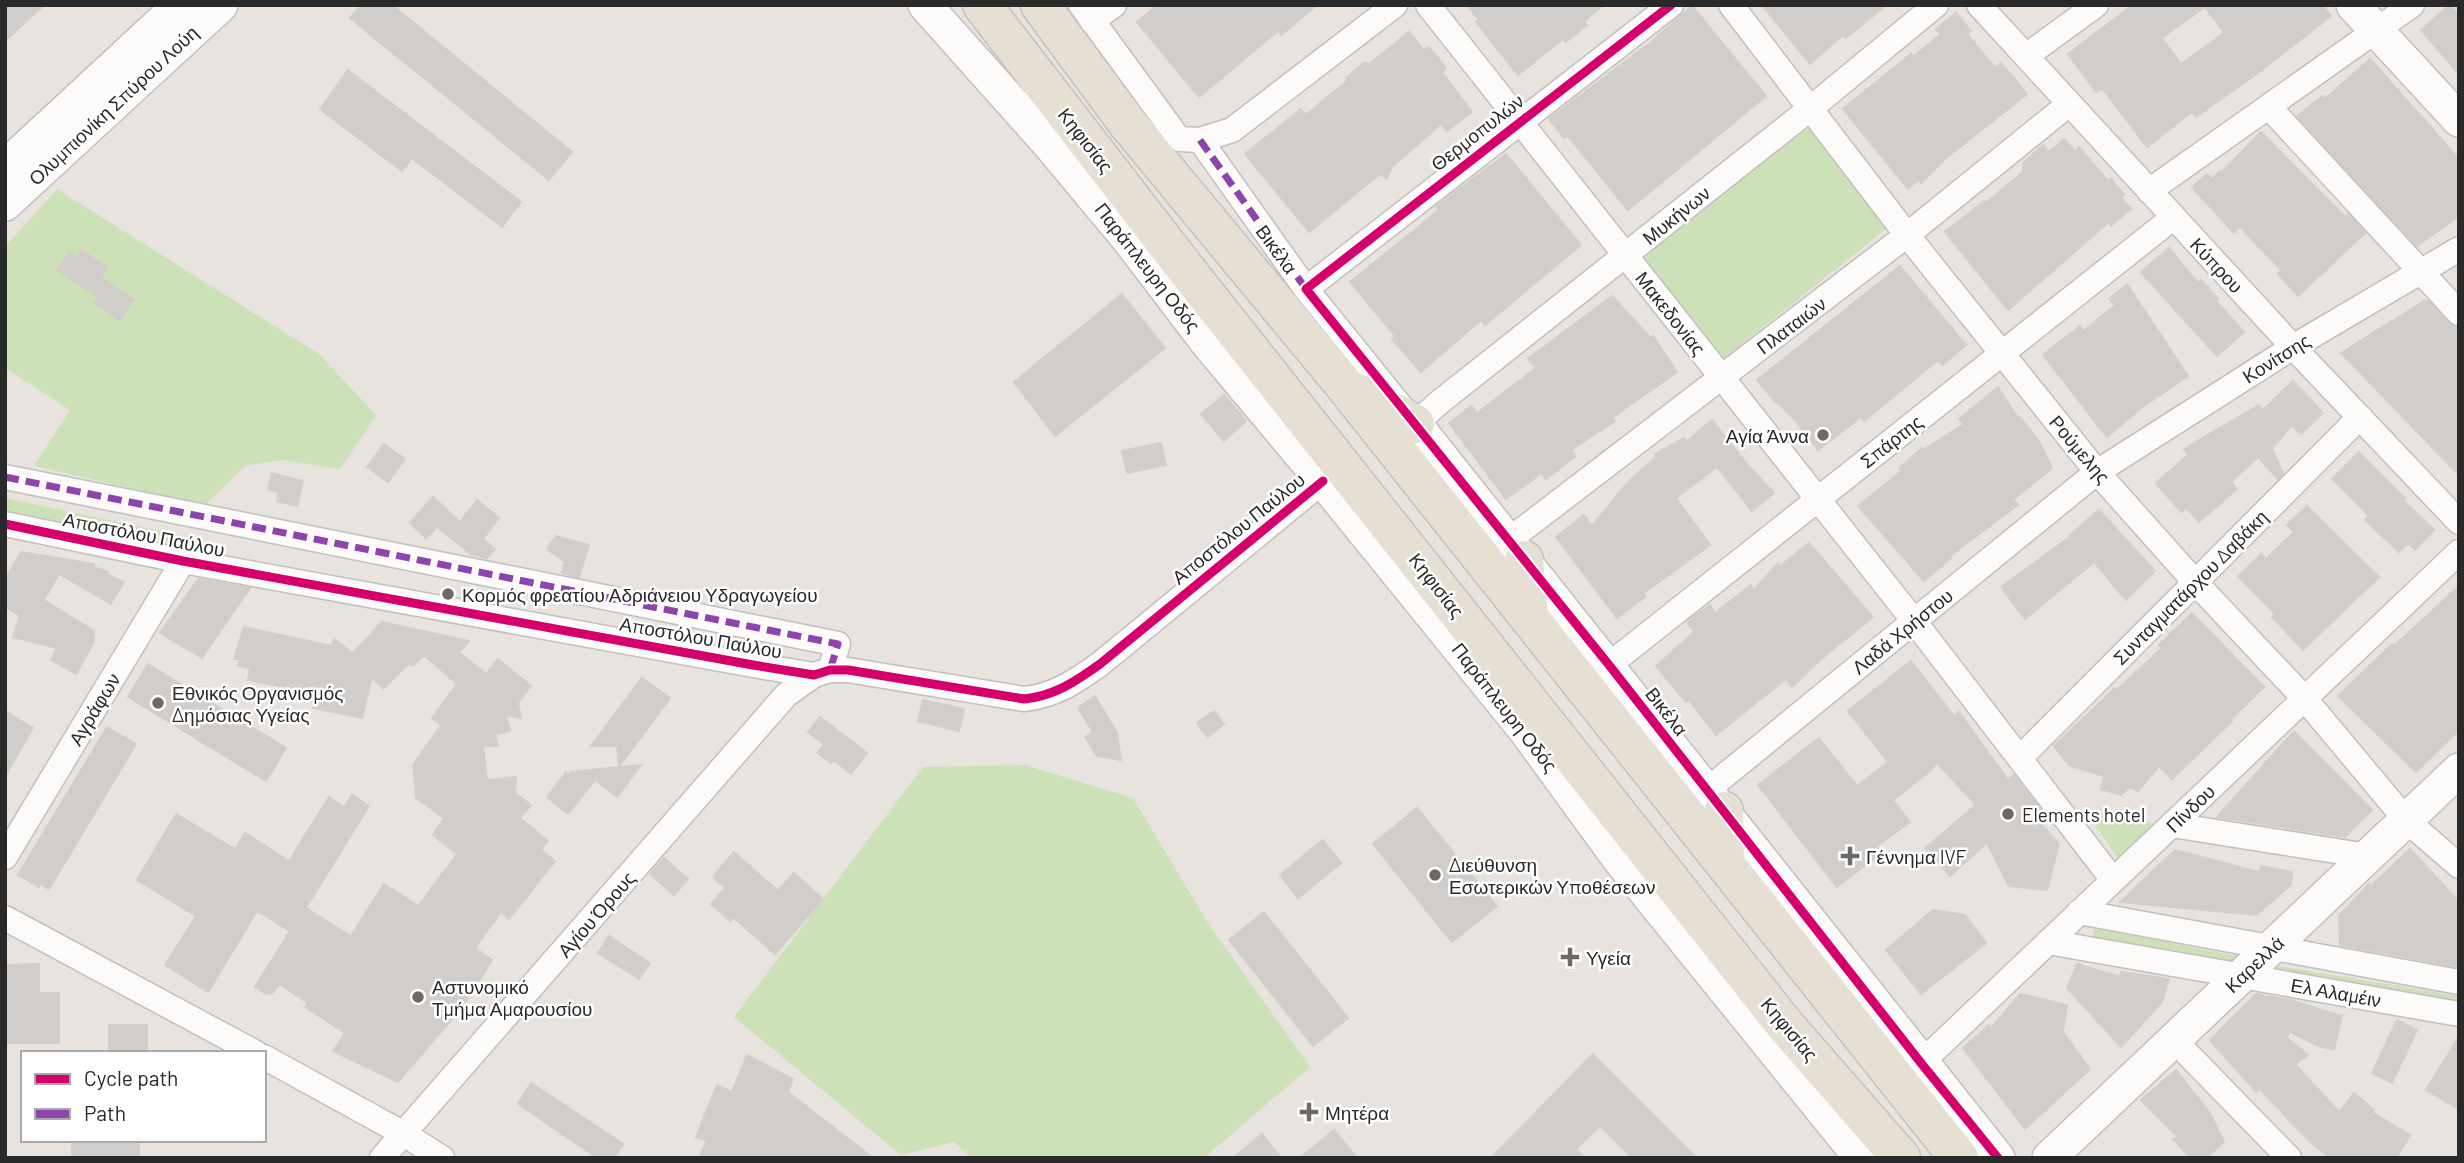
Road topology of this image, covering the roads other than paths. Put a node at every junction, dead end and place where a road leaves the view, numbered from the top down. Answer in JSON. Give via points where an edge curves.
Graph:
{"nodes":[{"id":1,"x":180,"y":5,"type":"edge"},
{"id":2,"x":221,"y":5,"type":"edge"},
{"id":3,"x":925,"y":5,"type":"edge"},
{"id":4,"x":982,"y":5,"type":"edge"},
{"id":5,"x":1040,"y":5,"type":"edge"},
{"id":6,"x":1114,"y":5,"type":"edge"},
{"id":7,"x":1395,"y":5,"type":"edge"},
{"id":8,"x":1428,"y":5,"type":"edge"},
{"id":9,"x":1671,"y":5,"type":"edge"},
{"id":10,"x":1731,"y":5,"type":"edge"},
{"id":11,"x":1936,"y":5,"type":"edge"},
{"id":12,"x":1979,"y":5,"type":"edge"},
{"id":13,"x":2096,"y":5,"type":"edge"},
{"id":14,"x":2353,"y":5,"type":"edge"},
{"id":15,"x":2413,"y":5,"type":"edge"},
{"id":16,"x":1087,"y":13,"type":"edge"},
{"id":17,"x":2376,"y":32,"type":"junction"},
{"id":18,"x":2026,"y":56,"type":"junction"},
{"id":19,"x":2069,"y":104,"type":"junction"},
{"id":20,"x":2269,"y":107,"type":"junction"},
{"id":21,"x":1811,"y":108,"type":"junction"},
{"id":22,"x":2459,"y":120,"type":"edge"},
{"id":23,"x":1519,"y":121,"type":"junction"},
{"id":24,"x":1128,"y":124,"type":"junction"},
{"id":25,"x":1190,"y":140,"type":"junction"},
{"id":26,"x":5,"y":167,"type":"edge"},
{"id":27,"x":2150,"y":191,"type":"junction"},
{"id":28,"x":5,"y":204,"type":"edge"},
{"id":29,"x":2174,"y":218,"type":"junction"},
{"id":30,"x":1908,"y":235,"type":"junction"},
{"id":31,"x":2459,"y":249,"type":"edge"},
{"id":32,"x":1626,"y":256,"type":"junction"},
{"id":33,"x":1185,"y":268,"type":"junction"},
{"id":34,"x":2420,"y":271,"type":"junction"},
{"id":35,"x":1306,"y":289,"type":"junction"},
{"id":36,"x":2459,"y":313,"type":"edge"},
{"id":37,"x":1196,"y":328,"type":"junction"},
{"id":38,"x":2292,"y":347,"type":"junction"},
{"id":39,"x":2001,"y":354,"type":"junction"},
{"id":40,"x":1722,"y":377,"type":"junction"},
{"id":41,"x":1344,"y":385,"type":"junction"},
{"id":42,"x":2360,"y":416,"type":"junction"},
{"id":43,"x":1415,"y":424,"type":"junction"},
{"id":44,"x":2097,"y":472,"type":"junction"},
{"id":45,"x":5,"y":477,"type":"edge"},
{"id":46,"x":1323,"y":481,"type":"junction"},
{"id":47,"x":1818,"y":499,"type":"junction"},
{"id":48,"x":2459,"y":522,"type":"edge"},
{"id":49,"x":5,"y":524,"type":"edge"},
{"id":50,"x":1516,"y":550,"type":"junction"},
{"id":51,"x":2459,"y":552,"type":"edge"},
{"id":52,"x":183,"y":561,"type":"junction"},
{"id":53,"x":2195,"y":582,"type":"junction"},
{"id":54,"x":1529,"y":617,"type":"junction"},
{"id":55,"x":1914,"y":621,"type":"junction"},
{"id":56,"x":1609,"y":665,"type":"junction"},
{"id":57,"x":822,"y":672,"type":"junction"},
{"id":58,"x":2305,"y":699,"type":"junction"},
{"id":59,"x":2020,"y":758,"type":"junction"},
{"id":60,"x":2459,"y":770,"type":"edge"},
{"id":61,"x":1716,"y":800,"type":"junction"},
{"id":62,"x":2406,"y":820,"type":"junction"},
{"id":63,"x":2172,"y":825,"type":"junction"},
{"id":64,"x":1630,"y":851,"type":"junction"},
{"id":65,"x":2368,"y":856,"type":"junction"},
{"id":66,"x":5,"y":857,"type":"edge"},
{"id":67,"x":1725,"y":863,"type":"junction"},
{"id":68,"x":2459,"y":866,"type":"edge"},
{"id":69,"x":2113,"y":880,"type":"junction"},
{"id":70,"x":2079,"y":912,"type":"junction"},
{"id":71,"x":5,"y":918,"type":"edge"},
{"id":72,"x":2048,"y":942,"type":"junction"},
{"id":73,"x":2271,"y":948,"type":"junction"},
{"id":74,"x":2242,"y":975,"type":"junction"},
{"id":75,"x":2459,"y":982,"type":"edge"},
{"id":76,"x":2459,"y":1014,"type":"edge"},
{"id":77,"x":2174,"y":1040,"type":"junction"},
{"id":78,"x":252,"y":1051,"type":"edge"},
{"id":79,"x":266,"y":1058,"type":"edge"},
{"id":80,"x":1921,"y":1063,"type":"junction"},
{"id":81,"x":404,"y":1134,"type":"junction"},
{"id":82,"x":382,"y":1158,"type":"edge"},
{"id":83,"x":442,"y":1158,"type":"edge"},
{"id":84,"x":1861,"y":1158,"type":"edge"},
{"id":85,"x":1901,"y":1158,"type":"edge"},
{"id":86,"x":1959,"y":1158,"type":"edge"},
{"id":87,"x":1998,"y":1158,"type":"edge"},
{"id":88,"x":2049,"y":1158,"type":"edge"},
{"id":89,"x":2289,"y":1158,"type":"edge"}],
"edges":[{"from":1,"to":26,"type":"street","name":"Ολυμπιονίκη Σπύρου Λούη"},
{"from":2,"to":28,"type":"street","name":"Ολυμπιονίκη Σπύρου Λούη"},
{"from":3,"to":37,"type":"street","name":"Παράπλευρη Οδός","via":[[1049,144]]},
{"from":4,"to":33,"type":"main road","name":"Κηφισίας"},
{"from":5,"to":24,"type":"main road"},
{"from":6,"to":16,"type":"street"},
{"from":7,"to":25,"type":"street","via":[[1232,130]]},
{"from":8,"to":23,"type":"street","name":"Μακεδονίας"},
{"from":9,"to":23,"type":"street","name":"Θερμοπυλών"},
{"from":10,"to":21,"type":"street","name":"Ρούμελης"},
{"from":11,"to":21,"type":"street","name":"Μυκήνων"},
{"from":12,"to":18,"type":"street","name":"Κύπρου"},
{"from":13,"to":18,"type":"street"},
{"from":14,"to":17,"type":"street"},
{"from":15,"to":17,"type":"street"},
{"from":16,"to":25,"type":"street","name":"Βικέλα"},
{"from":17,"to":20,"type":"street"},
{"from":17,"to":22,"type":"street"},
{"from":18,"to":19,"type":"street","name":"Κύπρου"},
{"from":19,"to":27,"type":"street","name":"Κύπρου"},
{"from":19,"to":30,"type":"street","name":"Πλαταιών"},
{"from":20,"to":27,"type":"street"},
{"from":20,"to":34,"type":"street"},
{"from":21,"to":30,"type":"street","name":"Ρούμελης"},
{"from":21,"to":32,"type":"street","name":"Μυκήνων"},
{"from":23,"to":32,"type":"street","name":"Μακεδονίας"},
{"from":23,"to":35,"type":"street","name":"Θερμοπυλών"},
{"from":24,"to":25,"type":"main road","via":[[1163,137]]},
{"from":24,"to":41,"type":"main road"},
{"from":25,"to":35,"type":"street","name":"Βικέλα"},
{"from":27,"to":29,"type":"street","name":"Κύπρου"},
{"from":29,"to":38,"type":"street","name":"Κύπρου"},
{"from":29,"to":39,"type":"street","name":"Σπάρτης"},
{"from":30,"to":39,"type":"street","name":"Ρούμελης"},
{"from":30,"to":40,"type":"street","name":"Πλαταιών"},
{"from":31,"to":34,"type":"street","name":"Κονίτσης"},
{"from":32,"to":40,"type":"street","name":"Μακεδονίας"},
{"from":32,"to":43,"type":"street","name":"Μυκήνων"},
{"from":33,"to":37,"type":"main road"},
{"from":33,"to":64,"type":"main road","name":"Κηφισίας"},
{"from":34,"to":36,"type":"street"},
{"from":34,"to":38,"type":"street","name":"Κονίτσης"},
{"from":35,"to":43,"type":"street","name":"Βικέλα"},
{"from":37,"to":46,"type":"street","name":"Παράπλευρη Οδός"},
{"from":38,"to":42,"type":"street","name":"Κύπρου"},
{"from":38,"to":44,"type":"street","name":"Κονίτσης"},
{"from":39,"to":44,"type":"street","name":"Ρούμελης"},
{"from":39,"to":47,"type":"street","name":"Σπάρτης"},
{"from":40,"to":47,"type":"street","name":"Μακεδονίας"},
{"from":40,"to":50,"type":"street","name":"Πλαταιών"},
{"from":41,"to":43,"type":"main road"},
{"from":41,"to":54,"type":"main road"},
{"from":42,"to":48,"type":"street","name":"Κύπρου"},
{"from":42,"to":53,"type":"street","name":"Συνταγματάρχου Δαβάκη"},
{"from":43,"to":50,"type":"street","name":"Βικέλα"},
{"from":44,"to":53,"type":"street","name":"Ρούμελης"},
{"from":44,"to":55,"type":"street","name":"Λαδά Χρήστου"},
{"from":45,"to":57,"type":"street","name":"Αποστόλου Παύλου","via":[[838,644]]},
{"from":46,"to":57,"type":"street","name":"Αποστόλου Παύλου","via":[[1100,664],[1068,687],[1044,697],[1004,698],[848,670]]},
{"from":46,"to":64,"type":"street","name":"Παράπλευρη Οδός","via":[[1525,730]]},
{"from":47,"to":55,"type":"street","name":"Μακεδονίας"},
{"from":47,"to":56,"type":"street","name":"Σπάρτης"},
{"from":49,"to":52,"type":"street","name":"Αποστόλου Παύλου"},
{"from":50,"to":54,"type":"main road"},
{"from":50,"to":56,"type":"street","name":"Βικέλα"},
{"from":51,"to":58,"type":"street","name":"Πίνδου"},
{"from":52,"to":57,"type":"street","name":"Αποστόλου Παύλου"},
{"from":52,"to":66,"type":"street","name":"Αγράφων"},
{"from":53,"to":58,"type":"street","name":"Ρούμελης"},
{"from":53,"to":59,"type":"street","name":"Συνταγματάρχου Δαβάκη"},
{"from":54,"to":67,"type":"main road"},
{"from":55,"to":59,"type":"street","name":"Μακεδονίας"},
{"from":55,"to":61,"type":"street","name":"Λαδά Χρήστου"},
{"from":56,"to":61,"type":"street","name":"Βικέλα"},
{"from":57,"to":81,"type":"street","name":"Αγίου Όρους","via":[[786,695]]},
{"from":58,"to":62,"type":"street","name":"Ρούμελης"},
{"from":58,"to":63,"type":"street","name":"Πίνδου"},
{"from":59,"to":69,"type":"street","name":"Μακεδονίας"},
{"from":60,"to":62,"type":"street","name":"Καρελλά"},
{"from":61,"to":67,"type":"main road"},
{"from":61,"to":80,"type":"street","name":"Βικέλα"},
{"from":62,"to":65,"type":"street","name":"Καρελλά"},
{"from":62,"to":68,"type":"street","name":"Ρούμελης"},
{"from":63,"to":65,"type":"street"},
{"from":63,"to":69,"type":"street","name":"Πίνδου"},
{"from":64,"to":84,"type":"street","name":"Παράπλευρη Οδός"},
{"from":64,"to":85,"type":"main road","name":"Κηφισίας"},
{"from":65,"to":73,"type":"street","name":"Καρελλά"},
{"from":67,"to":86,"type":"main road"},
{"from":69,"to":70,"type":"street","name":"Πίνδου"},
{"from":70,"to":72,"type":"street","name":"Πίνδου"},
{"from":70,"to":73,"type":"street","name":"Ελ Αλαμέιν"},
{"from":71,"to":78,"type":"street"},
{"from":72,"to":74,"type":"street","name":"Ελ Αλαμέιν"},
{"from":72,"to":80,"type":"street","name":"Πίνδου"},
{"from":73,"to":74,"type":"street","name":"Καρελλά"},
{"from":73,"to":75,"type":"street","name":"Ελ Αλαμέιν"},
{"from":74,"to":76,"type":"street","name":"Ελ Αλαμέιν"},
{"from":74,"to":77,"type":"street","name":"Καρελλά"},
{"from":77,"to":88,"type":"street","name":"Καρελλά"},
{"from":77,"to":89,"type":"street"},
{"from":79,"to":81,"type":"street"},
{"from":80,"to":87,"type":"street","name":"Βικέλα"},
{"from":81,"to":82,"type":"street","name":"Αγίου Όρους"},
{"from":81,"to":83,"type":"street"}]}
